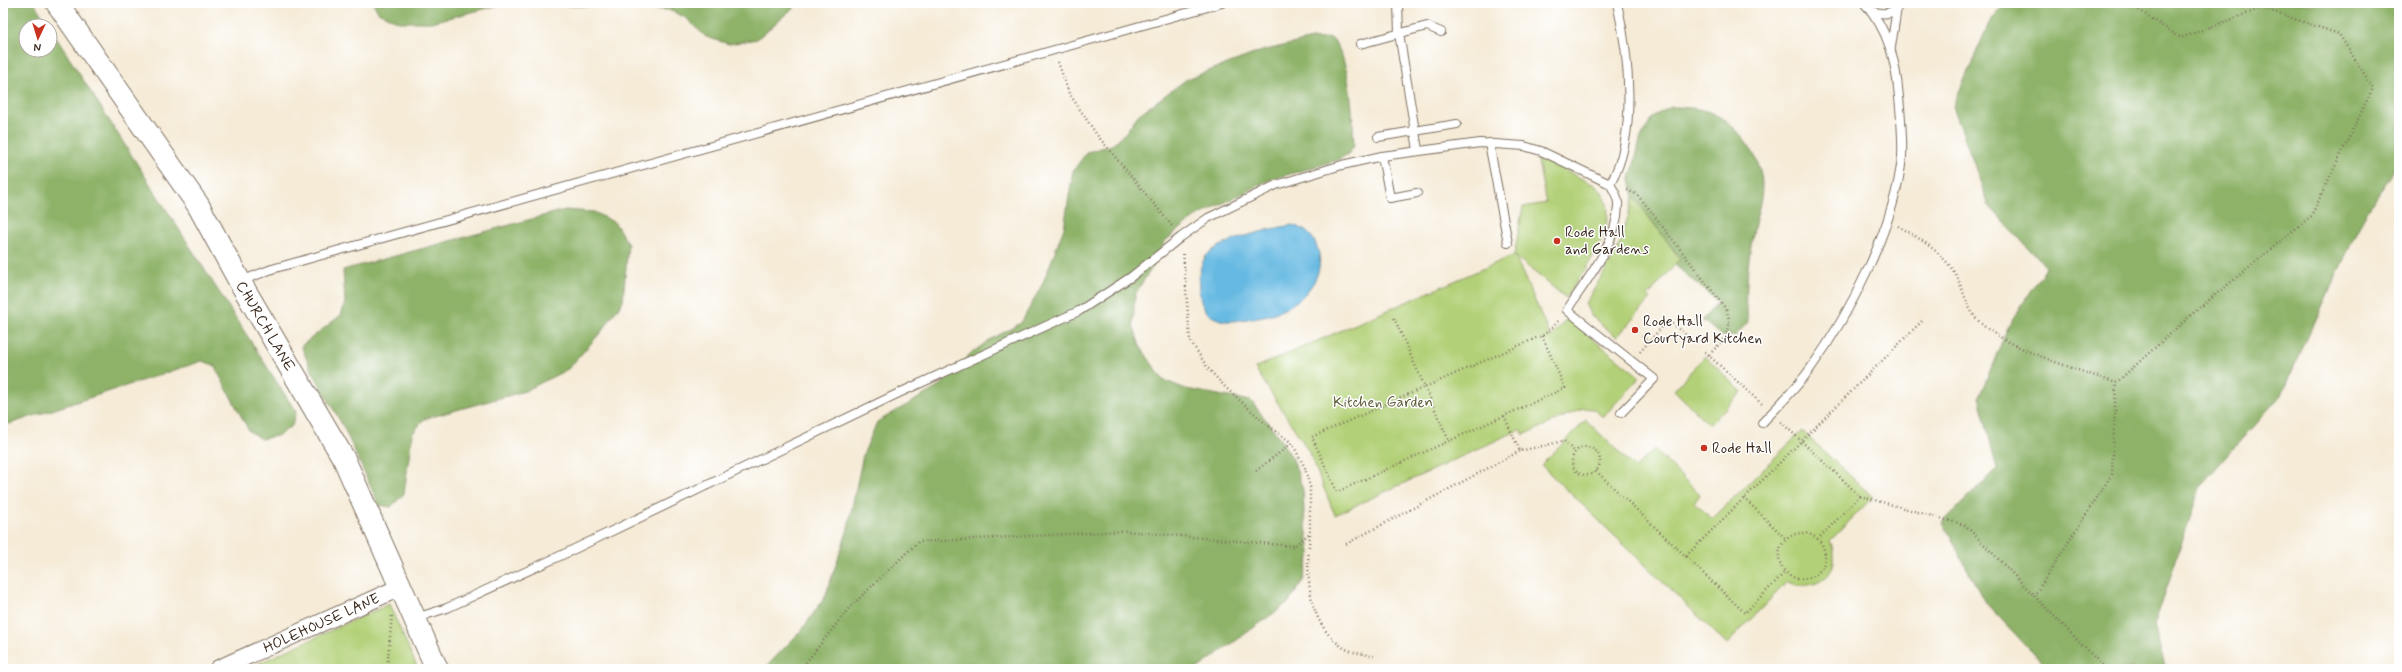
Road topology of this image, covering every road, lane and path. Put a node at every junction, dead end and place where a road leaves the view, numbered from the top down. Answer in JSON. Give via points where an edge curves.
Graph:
{"nodes":[{"id":1,"x":57,"y":3,"type":"edge"},
{"id":2,"x":1222,"y":3,"type":"edge"},
{"id":3,"x":1398,"y":3,"type":"edge"},
{"id":4,"x":1617,"y":3,"type":"edge"},
{"id":5,"x":1864,"y":3,"type":"edge"},
{"id":6,"x":2128,"y":3,"type":"edge"},
{"id":7,"x":1899,"y":6,"type":"edge"},
{"id":8,"x":1872,"y":11,"type":"junction"},
{"id":9,"x":1440,"y":32,"type":"dead end"},
{"id":10,"x":1399,"y":33,"type":"junction"},
{"id":11,"x":1360,"y":44,"type":"dead end"},
{"id":12,"x":1891,"y":47,"type":"junction"},
{"id":13,"x":1053,"y":51,"type":"junction"},
{"id":14,"x":1457,"y":124,"type":"dead end"},
{"id":15,"x":1415,"y":131,"type":"junction"},
{"id":16,"x":1378,"y":137,"type":"dead end"},
{"id":17,"x":1488,"y":143,"type":"junction"},
{"id":18,"x":1418,"y":150,"type":"junction"},
{"id":19,"x":1382,"y":156,"type":"junction"},
{"id":20,"x":1610,"y":184,"type":"junction"},
{"id":21,"x":1417,"y":193,"type":"dead end"},
{"id":22,"x":1887,"y":220,"type":"junction"},
{"id":23,"x":1181,"y":237,"type":"junction"},
{"id":24,"x":1508,"y":243,"type":"dead end"},
{"id":25,"x":240,"y":282,"type":"junction"},
{"id":26,"x":1567,"y":310,"type":"junction"},
{"id":27,"x":1394,"y":318,"type":"dead end"},
{"id":28,"x":1922,"y":321,"type":"dead end"},
{"id":29,"x":1542,"y":336,"type":"junction"},
{"id":30,"x":1642,"y":336,"type":"dead end"},
{"id":31,"x":1687,"y":336,"type":"dead end"},
{"id":32,"x":1649,"y":342,"type":"junction"},
{"id":33,"x":1705,"y":352,"type":"dead end"},
{"id":34,"x":1709,"y":355,"type":"junction"},
{"id":35,"x":1632,"y":361,"type":"junction"},
{"id":36,"x":2116,"y":384,"type":"junction"},
{"id":37,"x":1425,"y":387,"type":"junction"},
{"id":38,"x":1621,"y":413,"type":"dead end"},
{"id":39,"x":1771,"y":413,"type":"junction"},
{"id":40,"x":1504,"y":416,"type":"junction"},
{"id":41,"x":1762,"y":423,"type":"dead end"},
{"id":42,"x":1449,"y":441,"type":"junction"},
{"id":43,"x":1802,"y":441,"type":"junction"},
{"id":44,"x":1292,"y":443,"type":"junction"},
{"id":45,"x":1520,"y":451,"type":"junction"},
{"id":46,"x":1575,"y":452,"type":"junction"},
{"id":47,"x":1256,"y":471,"type":"dead end"},
{"id":48,"x":1596,"y":471,"type":"junction"},
{"id":49,"x":1860,"y":496,"type":"junction"},
{"id":50,"x":1744,"y":498,"type":"junction"},
{"id":51,"x":1310,"y":533,"type":"junction"},
{"id":52,"x":1786,"y":539,"type":"junction"},
{"id":53,"x":1818,"y":539,"type":"junction"},
{"id":54,"x":1346,"y":544,"type":"dead end"},
{"id":55,"x":1686,"y":556,"type":"junction"},
{"id":56,"x":1786,"y":572,"type":"junction"},
{"id":57,"x":400,"y":587,"type":"junction"},
{"id":58,"x":2034,"y":596,"type":"junction"},
{"id":59,"x":416,"y":618,"type":"junction"},
{"id":60,"x":1374,"y":656,"type":"dead end"},
{"id":61,"x":218,"y":669,"type":"edge"},
{"id":62,"x":387,"y":669,"type":"edge"},
{"id":63,"x":437,"y":669,"type":"edge"},
{"id":64,"x":801,"y":669,"type":"edge"},
{"id":65,"x":2106,"y":669,"type":"edge"}],
"edges":[{"from":1,"to":25,"type":"street","name":"CHURCH LANE","via":[[198,205]]},
{"from":2,"to":13,"type":"lane"},
{"from":3,"to":10,"type":"lane"},
{"from":4,"to":20,"type":"lane","via":[[1626,42],[1627,132],[1618,171]]},
{"from":5,"to":8,"type":"lane"},
{"from":6,"to":36,"type":"path","via":[[2181,38],[2262,8],[2339,34],[2373,88],[2310,216],[2191,315]]},
{"from":7,"to":8,"type":"lane","via":[[1885,14]]},
{"from":7,"to":12,"type":"lane"},
{"from":8,"to":12,"type":"lane"},
{"from":9,"to":10,"type":"lane","via":[[1427,26]]},
{"from":10,"to":11,"type":"lane"},
{"from":10,"to":15,"type":"lane"},
{"from":12,"to":22,"type":"lane","via":[[1898,81],[1902,157]]},
{"from":13,"to":23,"type":"path","via":[[1070,93],[1097,135]]},
{"from":13,"to":25,"type":"lane","via":[[280,267]]},
{"from":14,"to":15,"type":"lane"},
{"from":15,"to":16,"type":"lane"},
{"from":15,"to":18,"type":"lane"},
{"from":17,"to":18,"type":"lane"},
{"from":17,"to":20,"type":"lane","via":[[1541,150]]},
{"from":17,"to":24,"type":"lane"},
{"from":18,"to":19,"type":"lane"},
{"from":19,"to":21,"type":"lane","via":[[1390,198]]},
{"from":19,"to":23,"type":"lane","via":[[1276,185],[1208,218]]},
{"from":20,"to":26,"type":"lane","via":[[1616,193],[1618,206],[1610,240]]},
{"from":20,"to":34,"type":"path","via":[[1636,194],[1726,309],[1730,320],[1728,332]]},
{"from":22,"to":36,"type":"path","via":[[1943,256],[1956,276],[1976,318],[1990,332],[2014,345]]},
{"from":22,"to":39,"type":"lane","via":[[1872,259],[1828,342],[1810,370]]},
{"from":23,"to":44,"type":"path","via":[[1190,340],[1207,367],[1224,386],[1265,423]]},
{"from":23,"to":59,"type":"lane","via":[[1132,277],[1079,311],[899,393],[448,608]]},
{"from":25,"to":57,"type":"street","name":"CHURCH LANE","via":[[344,459]]},
{"from":26,"to":29,"type":"path","via":[[1549,332]]},
{"from":26,"to":35,"type":"lane"},
{"from":27,"to":37,"type":"path"},
{"from":28,"to":43,"type":"path"},
{"from":29,"to":37,"type":"path"},
{"from":29,"to":40,"type":"path","via":[[1565,388]]},
{"from":30,"to":32,"type":"path"},
{"from":31,"to":32,"type":"path","via":[[1668,320]]},
{"from":32,"to":35,"type":"path"},
{"from":33,"to":34,"type":"path"},
{"from":34,"to":39,"type":"path"},
{"from":35,"to":38,"type":"lane","via":[[1654,379]]},
{"from":36,"to":58,"type":"path","via":[[2112,474]]},
{"from":37,"to":42,"type":"path"},
{"from":37,"to":42,"type":"path","via":[[1312,437],[1337,492]]},
{"from":39,"to":41,"type":"lane"},
{"from":39,"to":43,"type":"path"},
{"from":40,"to":42,"type":"path"},
{"from":40,"to":45,"type":"path"},
{"from":43,"to":49,"type":"path"},
{"from":43,"to":50,"type":"path"},
{"from":44,"to":47,"type":"path"},
{"from":44,"to":51,"type":"path","via":[[1305,468],[1310,487]]},
{"from":45,"to":46,"type":"path","via":[[1564,441]]},
{"from":45,"to":54,"type":"path"},
{"from":46,"to":48,"type":"path","via":[[1572,461],[1575,470],[1587,475]]},
{"from":46,"to":48,"type":"path","via":[[1583,447],[1595,451],[1600,463]]},
{"from":48,"to":55,"type":"path"},
{"from":49,"to":53,"type":"path"},
{"from":49,"to":58,"type":"path","via":[[1965,525]]},
{"from":50,"to":52,"type":"path"},
{"from":50,"to":55,"type":"path"},
{"from":51,"to":60,"type":"path","via":[[1308,577],[1313,608],[1323,628],[1345,648]]},
{"from":51,"to":64,"type":"path","via":[[1294,546],[1125,531],[918,542],[849,608]]},
{"from":52,"to":53,"type":"path","via":[[1800,533]]},
{"from":52,"to":56,"type":"path","via":[[1779,552],[1781,566]]},
{"from":53,"to":56,"type":"path","via":[[1825,557],[1819,571],[1813,576],[1798,579]]},
{"from":55,"to":56,"type":"path","via":[[1745,613]]},
{"from":57,"to":59,"type":"street","name":"CHURCH LANE"},
{"from":57,"to":61,"type":"street","name":"HOLEHOUSE LANE"},
{"from":57,"to":62,"type":"path","via":[[391,619]]},
{"from":58,"to":65,"type":"path"},
{"from":59,"to":63,"type":"street","name":"CHURCH LANE"}]}
